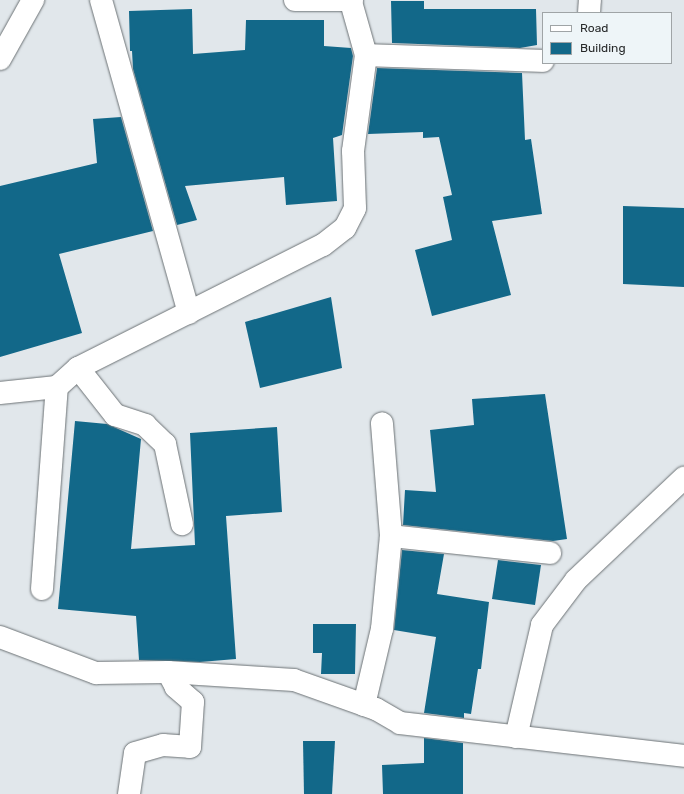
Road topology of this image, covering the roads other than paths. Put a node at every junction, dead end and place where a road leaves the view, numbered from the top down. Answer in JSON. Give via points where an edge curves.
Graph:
{"nodes":[{"id":1,"x":33,"y":0,"type":"edge"},
{"id":2,"x":101,"y":0,"type":"edge"},
{"id":3,"x":295,"y":0,"type":"edge"},
{"id":4,"x":590,"y":0,"type":"edge"},
{"id":5,"x":351,"y":1,"type":"edge"},
{"id":6,"x":589,"y":12,"type":"edge"},
{"id":7,"x":366,"y":55,"type":"junction"},
{"id":8,"x":0,"y":59,"type":"edge"},
{"id":9,"x":542,"y":61,"type":"edge"},
{"id":10,"x":189,"y":313,"type":"junction"},
{"id":11,"x":78,"y":368,"type":"junction"},
{"id":12,"x":57,"y":387,"type":"junction"},
{"id":13,"x":0,"y":393,"type":"edge"},
{"id":14,"x":382,"y":423,"type":"dead end"},
{"id":15,"x":684,"y":478,"type":"edge"},
{"id":16,"x":182,"y":524,"type":"dead end"},
{"id":17,"x":391,"y":536,"type":"junction"},
{"id":18,"x":550,"y":553,"type":"dead end"},
{"id":19,"x":42,"y":589,"type":"dead end"},
{"id":20,"x":0,"y":637,"type":"edge"},
{"id":21,"x":168,"y":672,"type":"junction"},
{"id":22,"x":364,"y":705,"type":"junction"},
{"id":23,"x":516,"y":737,"type":"junction"},
{"id":24,"x":684,"y":756,"type":"edge"},
{"id":25,"x":129,"y":794,"type":"edge"}],
"edges":[{"from":1,"to":8,"type":"street"},
{"from":2,"to":10,"type":"street"},
{"from":3,"to":5,"type":"street"},
{"from":4,"to":6,"type":"street"},
{"from":5,"to":7,"type":"street"},
{"from":7,"to":9,"type":"street"},
{"from":7,"to":10,"type":"street","via":[[353,152],[355,208],[345,228],[323,245]]},
{"from":10,"to":11,"type":"street"},
{"from":11,"to":12,"type":"street"},
{"from":11,"to":16,"type":"street","via":[[115,415],[145,425],[165,444]]},
{"from":12,"to":13,"type":"street"},
{"from":12,"to":19,"type":"street"},
{"from":14,"to":17,"type":"street"},
{"from":15,"to":23,"type":"street","via":[[576,580],[542,625]]},
{"from":17,"to":18,"type":"street"},
{"from":17,"to":22,"type":"street","via":[[382,629]]},
{"from":20,"to":21,"type":"street","via":[[96,673]]},
{"from":21,"to":22,"type":"street","via":[[294,680]]},
{"from":21,"to":25,"type":"street","via":[[176,687],[193,702],[190,747],[163,745],[135,753]]},
{"from":22,"to":23,"type":"street","via":[[400,723]]},
{"from":23,"to":24,"type":"street"}]}
